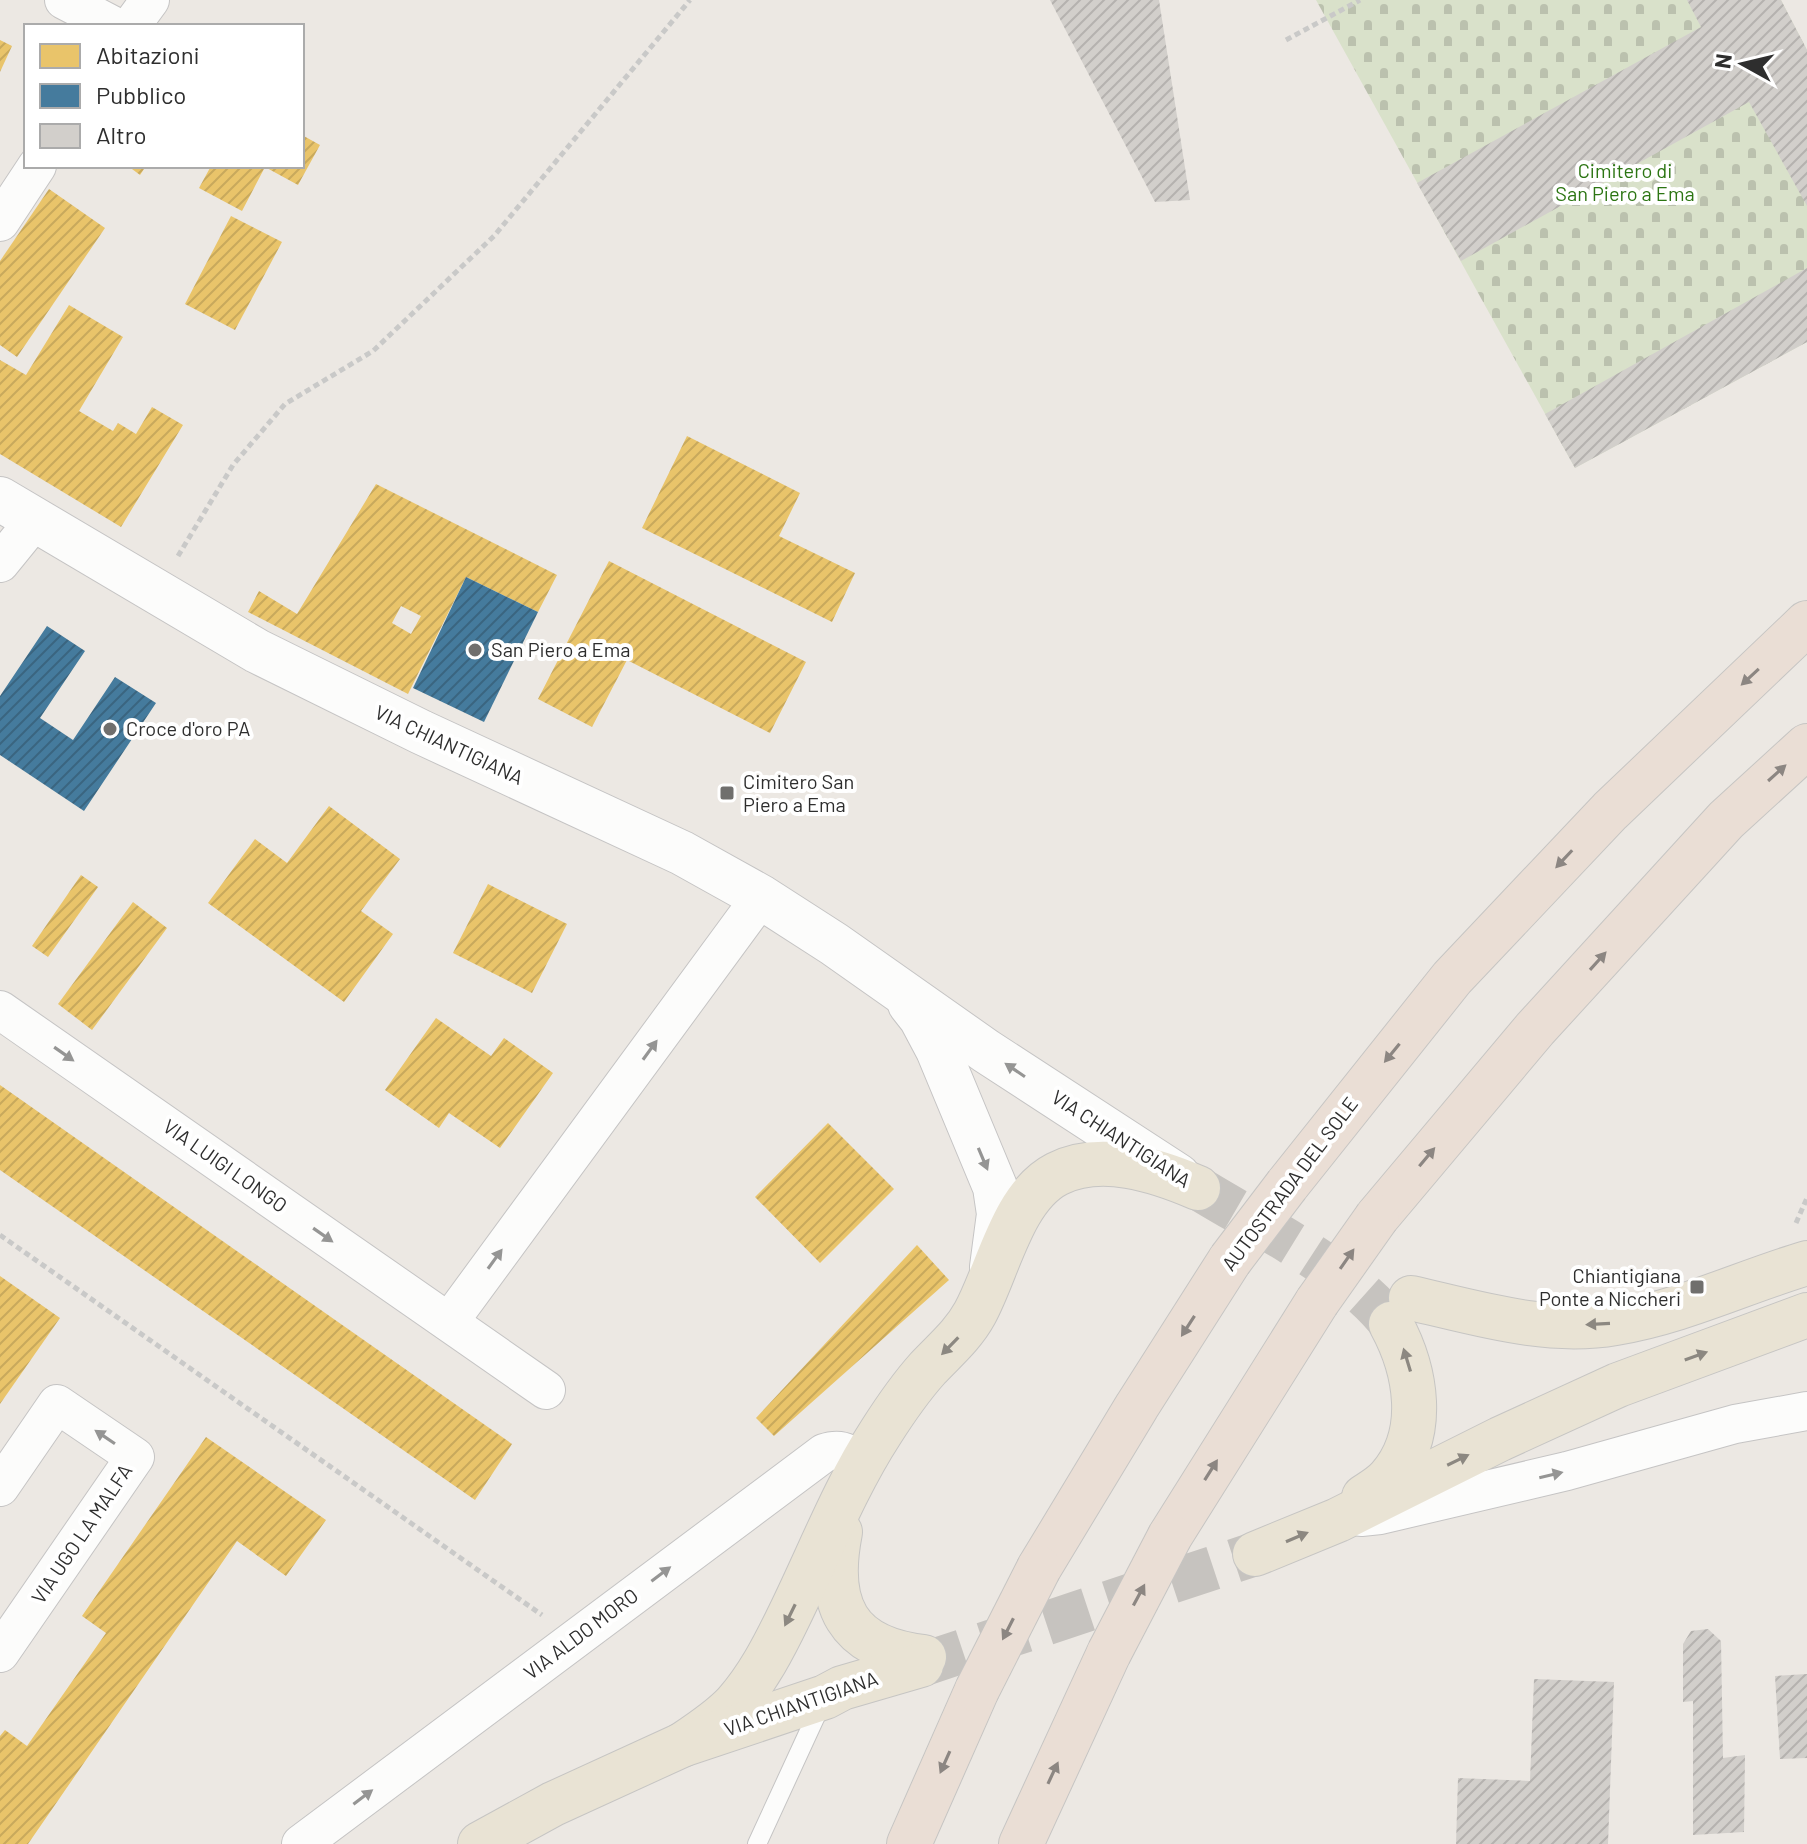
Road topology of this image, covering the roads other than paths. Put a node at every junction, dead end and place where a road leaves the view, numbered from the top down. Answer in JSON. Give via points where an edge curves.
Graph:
{"nodes":[{"id":1,"x":64,"y":0,"type":"edge"},
{"id":2,"x":150,"y":0,"type":"edge"},
{"id":3,"x":110,"y":24,"type":"edge"},
{"id":4,"x":132,"y":24,"type":"edge"},
{"id":5,"x":36,"y":168,"type":"edge"},
{"id":6,"x":0,"y":222,"type":"edge"},
{"id":7,"x":18,"y":509,"type":"edge"},
{"id":8,"x":0,"y":563,"type":"edge"},
{"id":9,"x":1807,"y":623,"type":"edge"},
{"id":10,"x":1807,"y":746,"type":"edge"},
{"id":11,"x":761,"y":897,"type":"junction"},
{"id":12,"x":898,"y":990,"type":"junction"},
{"id":13,"x":0,"y":1010,"type":"edge"},
{"id":14,"x":1198,"y":1188,"type":"joint"},
{"id":15,"x":1807,"y":1263,"type":"edge"},
{"id":16,"x":990,"y":1280,"type":"junction"},
{"id":17,"x":1807,"y":1315,"type":"edge"},
{"id":18,"x":449,"y":1322,"type":"junction"},
{"id":19,"x":546,"y":1390,"type":"dead end"},
{"id":20,"x":1807,"y":1411,"type":"edge"},
{"id":21,"x":853,"y":1483,"type":"junction"},
{"id":22,"x":0,"y":1487,"type":"edge"},
{"id":23,"x":1338,"y":1520,"type":"junction"},
{"id":24,"x":1255,"y":1554,"type":"tunnel mouth"},
{"id":25,"x":0,"y":1653,"type":"edge"},
{"id":26,"x":825,"y":1697,"type":"junction"},
{"id":27,"x":682,"y":1745,"type":"junction"},
{"id":28,"x":301,"y":1844,"type":"edge"},
{"id":29,"x":480,"y":1844,"type":"edge"},
{"id":30,"x":757,"y":1844,"type":"edge"},
{"id":31,"x":909,"y":1844,"type":"edge"},
{"id":32,"x":1021,"y":1844,"type":"edge"}],
"edges":[{"from":1,"to":3,"type":"street"},
{"from":2,"to":4,"type":"street"},
{"from":5,"to":6,"type":"street"},
{"from":7,"to":8,"type":"street"},
{"from":7,"to":11,"type":"street","name":"VIA CHIANTIGIANA","via":[[257,651],[682,853]]},
{"from":9,"to":31,"type":"highway","name":"AUTOSTRADA DEL SOLE","one_way":true,"bridge":true,"via":[[1610,811],[1452,978],[1230,1260],[1039,1568],[977,1690]]},
{"from":32,"to":10,"type":"highway","one_way":true,"bridge":true,"via":[[1170,1536],[1317,1302],[1377,1217],[1535,1029],[1726,820]]},
{"from":11,"to":12,"type":"street","name":"VIA CHIANTIGIANA"},
{"from":18,"to":11,"type":"street","one_way":true},
{"from":14,"to":12,"type":"street","name":"VIA CHIANTIGIANA","one_way":true},
{"from":12,"to":16,"type":"street","name":"VIA CHIANTIGIANA","one_way":true,"via":[[938,1050],[995,1187],[999,1214]]},
{"from":13,"to":18,"type":"street","name":"VIA LUIGI LONGO","one_way":true},
{"from":14,"to":16,"type":"main road","name":"VIA CHIANTIGIANA","via":[[1123,1166],[1080,1166],[1057,1174],[1026,1204]]},
{"from":15,"to":23,"type":"main road","via":[[1689,1304],[1614,1323],[1568,1326],[1401,1311],[1402,1344],[1416,1401],[1411,1430],[1390,1477]]},
{"from":16,"to":21,"type":"main road","name":"VIA CHIANTIGIANA","one_way":true,"via":[[966,1329],[904,1399]]},
{"from":23,"to":17,"type":"main road","one_way":true,"via":[[1618,1385]]},
{"from":18,"to":19,"type":"street","name":"VIA LUIGI LONGO"},
{"from":23,"to":20,"type":"street","one_way":true,"via":[[1380,1515],[1735,1424]]},
{"from":21,"to":26,"type":"main road","name":"VIA CHIANTIGIANA","via":[[834,1574],[837,1598],[847,1620],[866,1638],[922,1661]]},
{"from":21,"to":27,"type":"main road","name":"VIA CHIANTIGIANA","one_way":true,"via":[[754,1681],[733,1706]]},
{"from":28,"to":21,"type":"street","name":"VIA ALDO MORO","one_way":true,"via":[[824,1453],[850,1453],[857,1463]]},
{"from":25,"to":22,"type":"street","name":"VIA UGO LA MALFA","one_way":true,"via":[[135,1457],[57,1404]]},
{"from":24,"to":23,"type":"main road","one_way":true},
{"from":26,"to":27,"type":"main road","name":"VIA CHIANTIGIANA"},
{"from":26,"to":30,"type":"lane"},
{"from":27,"to":29,"type":"main road","name":"VIA CHIANTIGIANA"}]}
